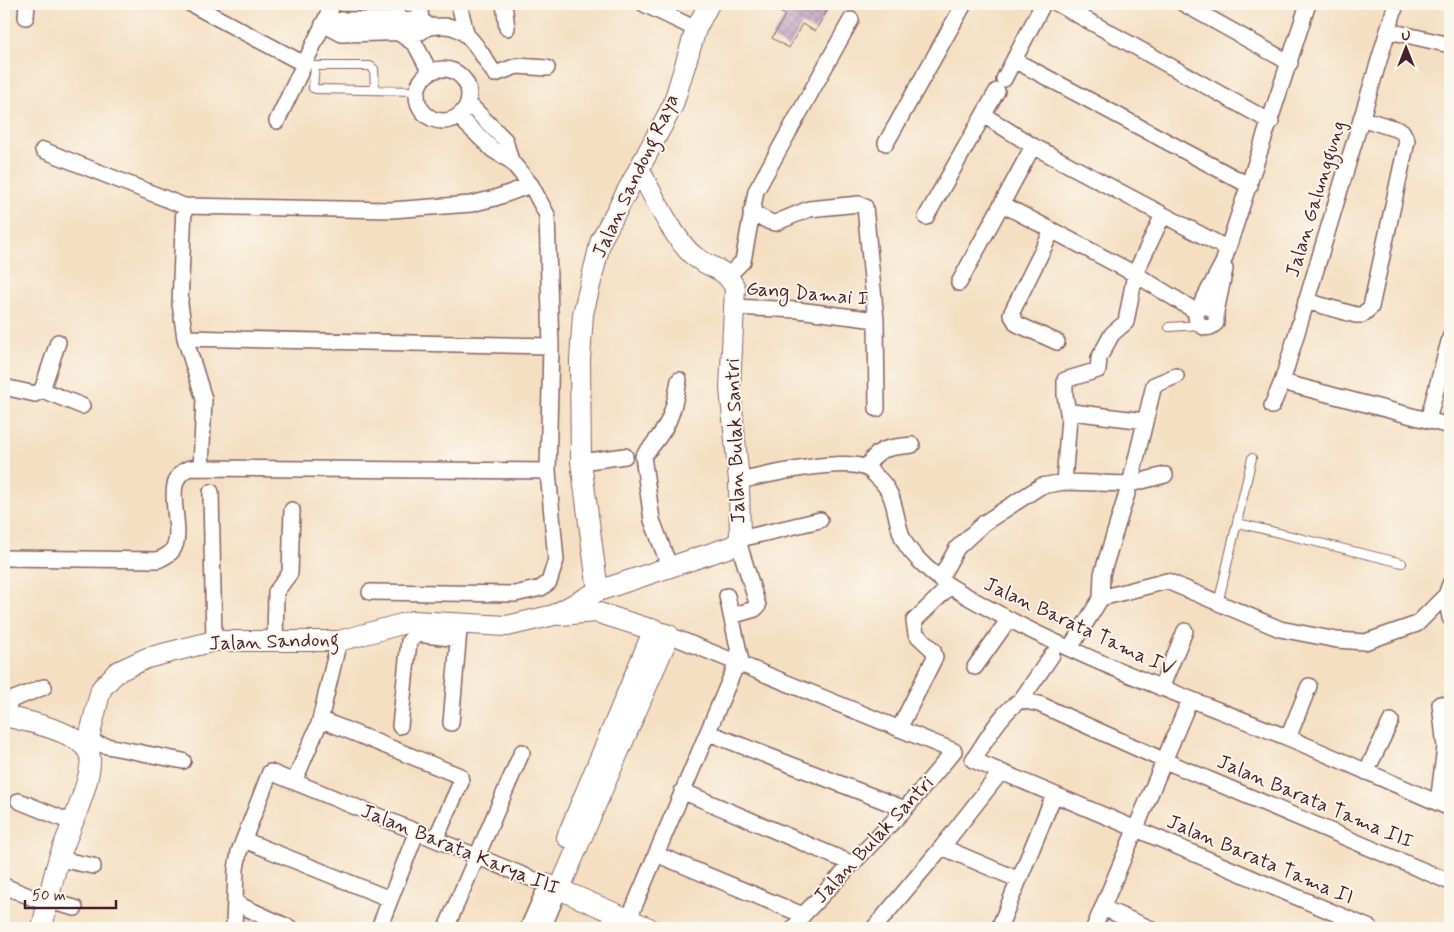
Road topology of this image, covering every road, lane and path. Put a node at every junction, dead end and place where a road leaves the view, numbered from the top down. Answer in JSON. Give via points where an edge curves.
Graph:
{"nodes":[{"id":1,"x":191,"y":4,"type":"edge"},
{"id":2,"x":333,"y":4,"type":"edge"},
{"id":3,"x":397,"y":4,"type":"edge"},
{"id":4,"x":420,"y":4,"type":"edge"},
{"id":5,"x":459,"y":4,"type":"edge"},
{"id":6,"x":504,"y":4,"type":"edge"},
{"id":7,"x":644,"y":4,"type":"edge"},
{"id":8,"x":708,"y":4,"type":"edge"},
{"id":9,"x":964,"y":4,"type":"edge"},
{"id":10,"x":1043,"y":4,"type":"edge"},
{"id":11,"x":1058,"y":4,"type":"edge"},
{"id":12,"x":1184,"y":4,"type":"edge"},
{"id":13,"x":1308,"y":4,"type":"edge"},
{"id":14,"x":1396,"y":4,"type":"edge"},
{"id":15,"x":851,"y":20,"type":"dead end"},
{"id":16,"x":323,"y":24,"type":"junction"},
{"id":17,"x":398,"y":27,"type":"junction"},
{"id":18,"x":507,"y":28,"type":"dead end"},
{"id":19,"x":696,"y":29,"type":"junction"},
{"id":20,"x":421,"y":30,"type":"junction"},
{"id":21,"x":1388,"y":31,"type":"junction"},
{"id":22,"x":466,"y":33,"type":"junction"},
{"id":23,"x":1450,"y":45,"type":"edge"},
{"id":24,"x":1014,"y":60,"type":"junction"},
{"id":25,"x":1290,"y":63,"type":"junction"},
{"id":26,"x":304,"y":64,"type":"junction"},
{"id":27,"x":547,"y":68,"type":"dead end"},
{"id":28,"x":430,"y":72,"type":"junction"},
{"id":29,"x":375,"y":89,"type":"junction"},
{"id":30,"x":417,"y":91,"type":"junction"},
{"id":31,"x":468,"y":103,"type":"junction"},
{"id":32,"x":458,"y":116,"type":"junction"},
{"id":33,"x":985,"y":116,"type":"junction"},
{"id":34,"x":1361,"y":118,"type":"junction"},
{"id":35,"x":277,"y":121,"type":"dead end"},
{"id":36,"x":1270,"y":122,"type":"junction"},
{"id":37,"x":886,"y":143,"type":"dead end"},
{"id":38,"x":1033,"y":146,"type":"junction"},
{"id":39,"x":43,"y":150,"type":"dead end"},
{"id":40,"x":512,"y":161,"type":"junction"},
{"id":41,"x":638,"y":169,"type":"junction"},
{"id":42,"x":531,"y":185,"type":"junction"},
{"id":43,"x":1250,"y":186,"type":"junction"},
{"id":44,"x":1002,"y":204,"type":"junction"},
{"id":45,"x":184,"y":206,"type":"junction"},
{"id":46,"x":750,"y":212,"type":"junction"},
{"id":47,"x":1163,"y":215,"type":"junction"},
{"id":48,"x":926,"y":217,"type":"dead end"},
{"id":49,"x":1052,"y":231,"type":"junction"},
{"id":50,"x":1226,"y":256,"type":"junction"},
{"id":51,"x":1135,"y":274,"type":"junction"},
{"id":52,"x":729,"y":275,"type":"junction"},
{"id":53,"x":959,"y":283,"type":"dead end"},
{"id":54,"x":1306,"y":301,"type":"junction"},
{"id":55,"x":734,"y":307,"type":"junction"},
{"id":56,"x":1199,"y":315,"type":"junction"},
{"id":57,"x":876,"y":320,"type":"junction"},
{"id":58,"x":1169,"y":327,"type":"dead end"},
{"id":59,"x":185,"y":338,"type":"junction"},
{"id":60,"x":1450,"y":338,"type":"edge"},
{"id":61,"x":58,"y":342,"type":"dead end"},
{"id":62,"x":1057,"y":342,"type":"dead end"},
{"id":63,"x":552,"y":346,"type":"junction"},
{"id":64,"x":1176,"y":376,"type":"dead end"},
{"id":65,"x":679,"y":380,"type":"dead end"},
{"id":66,"x":1282,"y":382,"type":"junction"},
{"id":67,"x":4,"y":387,"type":"edge"},
{"id":68,"x":42,"y":390,"type":"junction"},
{"id":69,"x":82,"y":406,"type":"dead end"},
{"id":70,"x":1272,"y":406,"type":"dead end"},
{"id":71,"x":877,"y":409,"type":"dead end"},
{"id":72,"x":1069,"y":418,"type":"junction"},
{"id":73,"x":1428,"y":420,"type":"junction"},
{"id":74,"x":1146,"y":421,"type":"junction"},
{"id":75,"x":1450,"y":426,"type":"edge"},
{"id":76,"x":912,"y":445,"type":"dead end"},
{"id":77,"x":625,"y":456,"type":"dead end"},
{"id":78,"x":1252,"y":458,"type":"dead end"},
{"id":79,"x":581,"y":462,"type":"junction"},
{"id":80,"x":201,"y":468,"type":"junction"},
{"id":81,"x":867,"y":468,"type":"junction"},
{"id":82,"x":548,"y":471,"type":"junction"},
{"id":83,"x":1164,"y":475,"type":"dead end"},
{"id":84,"x":739,"y":481,"type":"junction"},
{"id":85,"x":1064,"y":482,"type":"junction"},
{"id":86,"x":1130,"y":484,"type":"junction"},
{"id":87,"x":211,"y":492,"type":"dead end"},
{"id":88,"x":292,"y":510,"type":"dead end"},
{"id":89,"x":820,"y":520,"type":"dead end"},
{"id":90,"x":1238,"y":522,"type":"junction"},
{"id":91,"x":739,"y":540,"type":"junction"},
{"id":92,"x":4,"y":558,"type":"edge"},
{"id":93,"x":1402,"y":563,"type":"dead end"},
{"id":94,"x":670,"y":568,"type":"junction"},
{"id":95,"x":945,"y":582,"type":"junction"},
{"id":96,"x":1448,"y":589,"type":"edge"},
{"id":97,"x":598,"y":591,"type":"junction"},
{"id":98,"x":370,"y":592,"type":"dead end"},
{"id":99,"x":727,"y":596,"type":"dead end"},
{"id":100,"x":1101,"y":598,"type":"junction"},
{"id":101,"x":1218,"y":604,"type":"junction"},
{"id":102,"x":554,"y":615,"type":"junction"},
{"id":103,"x":731,"y":616,"type":"junction"},
{"id":104,"x":1450,"y":618,"type":"edge"},
{"id":105,"x":1009,"y":619,"type":"junction"},
{"id":106,"x":459,"y":631,"type":"junction"},
{"id":107,"x":1186,"y":631,"type":"dead end"},
{"id":108,"x":661,"y":632,"type":"junction"},
{"id":109,"x":275,"y":641,"type":"junction"},
{"id":110,"x":338,"y":641,"type":"junction"},
{"id":111,"x":214,"y":642,"type":"junction"},
{"id":112,"x":1070,"y":648,"type":"junction"},
{"id":113,"x":1052,"y":655,"type":"dead end"},
{"id":114,"x":739,"y":665,"type":"junction"},
{"id":115,"x":975,"y":667,"type":"dead end"},
{"id":116,"x":1309,"y":686,"type":"dead end"},
{"id":117,"x":44,"y":687,"type":"dead end"},
{"id":118,"x":1161,"y":688,"type":"junction"},
{"id":119,"x":1190,"y":699,"type":"junction"},
{"id":120,"x":1021,"y":700,"type":"junction"},
{"id":121,"x":1440,"y":704,"type":"dead end"},
{"id":122,"x":4,"y":716,"type":"edge"},
{"id":123,"x":1391,"y":721,"type":"dead end"},
{"id":124,"x":320,"y":724,"type":"junction"},
{"id":125,"x":451,"y":724,"type":"dead end"},
{"id":126,"x":400,"y":726,"type":"dead end"},
{"id":127,"x":899,"y":730,"type":"junction"},
{"id":128,"x":709,"y":734,"type":"junction"},
{"id":129,"x":1288,"y":738,"type":"junction"},
{"id":130,"x":86,"y":742,"type":"junction"},
{"id":131,"x":522,"y":752,"type":"dead end"},
{"id":132,"x":1163,"y":760,"type":"junction"},
{"id":133,"x":183,"y":761,"type":"dead end"},
{"id":134,"x":1366,"y":772,"type":"junction"},
{"id":135,"x":1000,"y":773,"type":"junction"},
{"id":136,"x":294,"y":782,"type":"junction"},
{"id":137,"x":682,"y":791,"type":"junction"},
{"id":138,"x":1054,"y":795,"type":"junction"},
{"id":139,"x":19,"y":801,"type":"dead end"},
{"id":140,"x":1444,"y":806,"type":"edge"},
{"id":141,"x":905,"y":809,"type":"junction"},
{"id":142,"x":73,"y":822,"type":"junction"},
{"id":143,"x":1135,"y":828,"type":"junction"},
{"id":144,"x":417,"y":831,"type":"junction"},
{"id":145,"x":436,"y":838,"type":"junction"},
{"id":146,"x":244,"y":840,"type":"junction"},
{"id":147,"x":942,"y":847,"type":"junction"},
{"id":148,"x":656,"y":854,"type":"junction"},
{"id":149,"x":477,"y":856,"type":"junction"},
{"id":150,"x":59,"y":859,"type":"junction"},
{"id":151,"x":853,"y":864,"type":"junction"},
{"id":152,"x":93,"y":866,"type":"dead end"},
{"id":153,"x":1019,"y":880,"type":"junction"},
{"id":154,"x":1450,"y":882,"type":"edge"},
{"id":155,"x":4,"y":886,"type":"edge"},
{"id":156,"x":553,"y":888,"type":"junction"},
{"id":157,"x":390,"y":900,"type":"junction"},
{"id":158,"x":48,"y":902,"type":"junction"},
{"id":159,"x":235,"y":904,"type":"junction"},
{"id":160,"x":75,"y":908,"type":"dead end"},
{"id":161,"x":1103,"y":908,"type":"junction"},
{"id":162,"x":803,"y":915,"type":"junction"},
{"id":163,"x":627,"y":924,"type":"edge"},
{"id":164,"x":881,"y":927,"type":"edge"},
{"id":165,"x":42,"y":928,"type":"edge"},
{"id":166,"x":234,"y":928,"type":"edge"},
{"id":167,"x":290,"y":928,"type":"edge"},
{"id":168,"x":379,"y":928,"type":"edge"},
{"id":169,"x":446,"y":928,"type":"edge"},
{"id":170,"x":528,"y":928,"type":"edge"},
{"id":171,"x":543,"y":928,"type":"edge"},
{"id":172,"x":649,"y":928,"type":"edge"},
{"id":173,"x":794,"y":928,"type":"edge"},
{"id":174,"x":999,"y":928,"type":"edge"},
{"id":175,"x":1094,"y":928,"type":"edge"},
{"id":176,"x":1149,"y":928,"type":"edge"},
{"id":177,"x":1370,"y":928,"type":"edge"}],
"edges":[{"from":1,"to":26,"type":"street"},
{"from":2,"to":16,"type":"street"},
{"from":3,"to":17,"type":"street"},
{"from":4,"to":20,"type":"street"},
{"from":5,"to":22,"type":"street"},
{"from":6,"to":18,"type":"street"},
{"from":7,"to":19,"type":"street"},
{"from":8,"to":19,"type":"street","name":"Jalan Sandong Raya"},
{"from":9,"to":37,"type":"street"},
{"from":10,"to":24,"type":"street"},
{"from":11,"to":36,"type":"street"},
{"from":12,"to":25,"type":"street"},
{"from":13,"to":25,"type":"street"},
{"from":14,"to":21,"type":"street","name":"Jalan Galunggung"},
{"from":15,"to":46,"type":"street","via":[[756,191]]},
{"from":16,"to":17,"type":"street","via":[[341,20]]},
{"from":16,"to":26,"type":"street"},
{"from":17,"to":20,"type":"street"},
{"from":17,"to":20,"type":"street"},
{"from":19,"to":41,"type":"street","name":"Jalan Sandong Raya","via":[[672,105]]},
{"from":20,"to":22,"type":"street","via":[[448,26]]},
{"from":20,"to":28,"type":"street"},
{"from":21,"to":23,"type":"street"},
{"from":21,"to":34,"type":"street","name":"Jalan Galunggung"},
{"from":22,"to":27,"type":"street","via":[[495,74],[517,66]]},
{"from":24,"to":33,"type":"street"},
{"from":24,"to":43,"type":"street"},
{"from":25,"to":36,"type":"street"},
{"from":26,"to":35,"type":"street"},
{"from":28,"to":30,"type":"street","via":[[421,80]]},
{"from":28,"to":31,"type":"street","via":[[442,68],[454,71],[464,79],[469,90]]},
{"from":29,"to":29,"type":"lane","via":[[313,88],[315,66],[370,66],[374,69]]},
{"from":29,"to":30,"type":"lane"},
{"from":30,"to":32,"type":"street","via":[[418,103],[424,113],[446,120]]},
{"from":31,"to":32,"type":"street"},
{"from":31,"to":40,"type":"street","via":[[505,140]]},
{"from":32,"to":40,"type":"street","via":[[493,150]]},
{"from":33,"to":38,"type":"street"},
{"from":33,"to":48,"type":"street"},
{"from":34,"to":54,"type":"street","name":"Jalan Galunggung"},
{"from":34,"to":54,"type":"street","via":[[1402,131],[1407,141],[1372,307],[1362,315],[1356,315]]},
{"from":36,"to":43,"type":"street"},
{"from":38,"to":44,"type":"street"},
{"from":38,"to":47,"type":"street"},
{"from":39,"to":45,"type":"street"},
{"from":40,"to":42,"type":"street"},
{"from":41,"to":52,"type":"street","via":[[677,236],[694,256]]},
{"from":41,"to":79,"type":"street","name":"Jalan Sandong Raya","via":[[601,240],[589,286],[580,360]]},
{"from":42,"to":45,"type":"street","via":[[472,204],[409,209]]},
{"from":42,"to":63,"type":"street","via":[[547,215]]},
{"from":43,"to":50,"type":"street"},
{"from":44,"to":49,"type":"street"},
{"from":44,"to":53,"type":"street"},
{"from":45,"to":59,"type":"street","via":[[180,304]]},
{"from":46,"to":52,"type":"street","via":[[743,261]]},
{"from":46,"to":57,"type":"street","via":[[775,222],[809,209],[859,204],[865,208]]},
{"from":47,"to":50,"type":"street"},
{"from":47,"to":51,"type":"street"},
{"from":49,"to":51,"type":"street"},
{"from":49,"to":62,"type":"street","via":[[1011,314],[1017,324]]},
{"from":50,"to":56,"type":"street"},
{"from":50,"to":56,"type":"street","via":[[1226,271],[1216,312],[1207,306]]},
{"from":51,"to":56,"type":"street"},
{"from":51,"to":72,"type":"street","via":[[1126,322],[1112,334],[1099,358],[1098,370],[1065,380]]},
{"from":52,"to":55,"type":"street","name":"Jalan Bulak Santri","via":[[736,288]]},
{"from":54,"to":66,"type":"street","name":"Jalan Galunggung"},
{"from":55,"to":57,"type":"street","name":"Gang Damai I","via":[[798,310]]},
{"from":55,"to":84,"type":"street","name":"Jalan Bulak Santri","via":[[730,388]]},
{"from":56,"to":58,"type":"lane"},
{"from":57,"to":71,"type":"street"},
{"from":59,"to":63,"type":"street"},
{"from":59,"to":80,"type":"street","via":[[204,399]]},
{"from":60,"to":73,"type":"street"},
{"from":61,"to":68,"type":"street"},
{"from":63,"to":82,"type":"street"},
{"from":64,"to":74,"type":"street","via":[[1154,385]]},
{"from":65,"to":94,"type":"street","via":[[674,409],[662,435],[643,456],[652,520]]},
{"from":66,"to":70,"type":"street","name":"Jalan Galunggung"},
{"from":66,"to":73,"type":"street"},
{"from":67,"to":68,"type":"street","via":[[35,394]]},
{"from":68,"to":69,"type":"street"},
{"from":72,"to":74,"type":"street","via":[[1072,412],[1077,412]]},
{"from":72,"to":85,"type":"street"},
{"from":73,"to":75,"type":"street"},
{"from":74,"to":86,"type":"street"},
{"from":76,"to":81,"type":"street","via":[[884,449],[872,457]]},
{"from":77,"to":79,"type":"street"},
{"from":78,"to":90,"type":"lane"},
{"from":79,"to":97,"type":"street","name":"Jalan Sandong Raya"},
{"from":80,"to":82,"type":"street"},
{"from":80,"to":92,"type":"street","via":[[182,471],[175,479],[175,540],[172,551],[158,560]]},
{"from":81,"to":84,"type":"street","via":[[846,465],[793,470]]},
{"from":81,"to":95,"type":"street","name":"Jalan Barata Tama IV","via":[[884,483],[894,502],[903,539],[921,563]]},
{"from":82,"to":98,"type":"street","via":[[556,560],[549,582],[541,588],[516,594]]},
{"from":83,"to":86,"type":"street"},
{"from":84,"to":91,"type":"street","name":"Jalan Bulak Santri"},
{"from":85,"to":86,"type":"street"},
{"from":85,"to":95,"type":"street","via":[[1041,486],[984,523],[957,548]]},
{"from":86,"to":100,"type":"street","via":[[1102,574]]},
{"from":87,"to":111,"type":"street"},
{"from":88,"to":109,"type":"street","via":[[290,572],[276,592]]},
{"from":89,"to":91,"type":"street"},
{"from":90,"to":93,"type":"lane"},
{"from":90,"to":101,"type":"lane"},
{"from":91,"to":94,"type":"street","name":"Jalan Bulak Santri","via":[[733,546]]},
{"from":91,"to":103,"type":"street","via":[[758,606]]},
{"from":94,"to":97,"type":"street","name":"Jalan Bulak Santri"},
{"from":95,"to":105,"type":"street","name":"Jalan Barata Tama IV"},
{"from":95,"to":127,"type":"street","via":[[914,621],[916,634],[933,650],[934,657]]},
{"from":96,"to":101,"type":"street","via":[[1417,624],[1365,642],[1280,629]]},
{"from":96,"to":104,"type":"street"},
{"from":97,"to":102,"type":"street","name":"Jalan Sandong"},
{"from":99,"to":103,"type":"street"},
{"from":100,"to":101,"type":"street","via":[[1167,581]]},
{"from":100,"to":112,"type":"street"},
{"from":102,"to":106,"type":"street","name":"Jalan Sandong","via":[[507,626]]},
{"from":102,"to":108,"type":"street","via":[[596,612]]},
{"from":103,"to":114,"type":"street"},
{"from":105,"to":112,"type":"street","name":"Jalan Barata Tama IV"},
{"from":105,"to":115,"type":"street"},
{"from":106,"to":110,"type":"street","name":"Jalan Sandong","via":[[413,621]]},
{"from":106,"to":125,"type":"street"},
{"from":106,"to":126,"type":"street","via":[[417,634],[409,641]]},
{"from":107,"to":118,"type":"street"},
{"from":108,"to":114,"type":"street"},
{"from":108,"to":156,"type":"street"},
{"from":109,"to":110,"type":"street","name":"Jalan Sandong"},
{"from":109,"to":111,"type":"street","name":"Jalan Sandong"},
{"from":110,"to":124,"type":"street"},
{"from":111,"to":130,"type":"street","name":"Jalan Sandong","via":[[147,658],[117,672],[101,689]]},
{"from":112,"to":118,"type":"street","name":"Jalan Barata Tama IV"},
{"from":113,"to":120,"type":"street"},
{"from":114,"to":127,"type":"street"},
{"from":114,"to":128,"type":"street"},
{"from":116,"to":129,"type":"street"},
{"from":117,"to":122,"type":"street","via":[[11,700]]},
{"from":118,"to":119,"type":"street","name":"Jalan Barata Tama IV"},
{"from":119,"to":129,"type":"street","name":"Jalan Barata Tama IV"},
{"from":119,"to":132,"type":"street"},
{"from":120,"to":132,"type":"street","name":"Jalan Barata Tama III","via":[[1040,704]]},
{"from":120,"to":135,"type":"street","name":"Jalan Barata Tama II","via":[[1009,710],[973,760]]},
{"from":121,"to":140,"type":"street","via":[[1445,747]]},
{"from":122,"to":130,"type":"street"},
{"from":123,"to":134,"type":"street"},
{"from":124,"to":136,"type":"street"},
{"from":124,"to":145,"type":"street","via":[[327,722],[460,776],[461,782]]},
{"from":127,"to":141,"type":"street","name":"Jalan Bulak Santri","via":[[954,751]]},
{"from":128,"to":137,"type":"street"},
{"from":128,"to":141,"type":"street"},
{"from":129,"to":134,"type":"street","name":"Jalan Barata Tama IV"},
{"from":130,"to":133,"type":"street"},
{"from":130,"to":142,"type":"street","via":[[89,772]]},
{"from":131,"to":149,"type":"street"},
{"from":132,"to":143,"type":"street"},
{"from":132,"to":154,"type":"street","name":"Jalan Barata Tama III"},
{"from":134,"to":140,"type":"street","name":"Jalan Barata Tama IV"},
{"from":135,"to":138,"type":"street","name":"Jalan Barata Tama II"},
{"from":135,"to":147,"type":"street"},
{"from":136,"to":144,"type":"street","name":"Jalan Barata Karya III"},
{"from":136,"to":146,"type":"street","name":"Jalan Barata Karya III","via":[[270,772]]},
{"from":137,"to":148,"type":"street"},
{"from":137,"to":151,"type":"street"},
{"from":138,"to":143,"type":"street","name":"Jalan Barata Tama II"},
{"from":138,"to":153,"type":"street"},
{"from":139,"to":142,"type":"street"},
{"from":141,"to":151,"type":"street","name":"Jalan Bulak Santri"},
{"from":142,"to":150,"type":"street"},
{"from":143,"to":161,"type":"street"},
{"from":143,"to":177,"type":"street","name":"Jalan Barata Tama II"},
{"from":144,"to":145,"type":"street","name":"Jalan Barata Karya III"},
{"from":144,"to":157,"type":"street"},
{"from":145,"to":149,"type":"street","name":"Jalan Barata Karya III"},
{"from":146,"to":157,"type":"street"},
{"from":146,"to":159,"type":"street","via":[[236,869]]},
{"from":147,"to":153,"type":"street"},
{"from":147,"to":164,"type":"street"},
{"from":148,"to":162,"type":"street"},
{"from":148,"to":163,"type":"street"},
{"from":149,"to":156,"type":"street","name":"Jalan Barata Karya III"},
{"from":149,"to":169,"type":"street"},
{"from":150,"to":152,"type":"street"},
{"from":150,"to":158,"type":"street"},
{"from":151,"to":162,"type":"street","name":"Jalan Bulak Santri"},
{"from":153,"to":174,"type":"street"},
{"from":155,"to":158,"type":"street"},
{"from":156,"to":163,"type":"street","name":"Jalan Barata Karya III"},
{"from":156,"to":170,"type":"street"},
{"from":156,"to":171,"type":"street"},
{"from":157,"to":168,"type":"street"},
{"from":158,"to":160,"type":"street"},
{"from":158,"to":165,"type":"street"},
{"from":159,"to":166,"type":"street"},
{"from":159,"to":167,"type":"street"},
{"from":161,"to":175,"type":"street"},
{"from":161,"to":176,"type":"street"},
{"from":162,"to":173,"type":"street","name":"Jalan Bulak Santri"},
{"from":163,"to":172,"type":"street","name":"Jalan Barata Karya III"}]}
